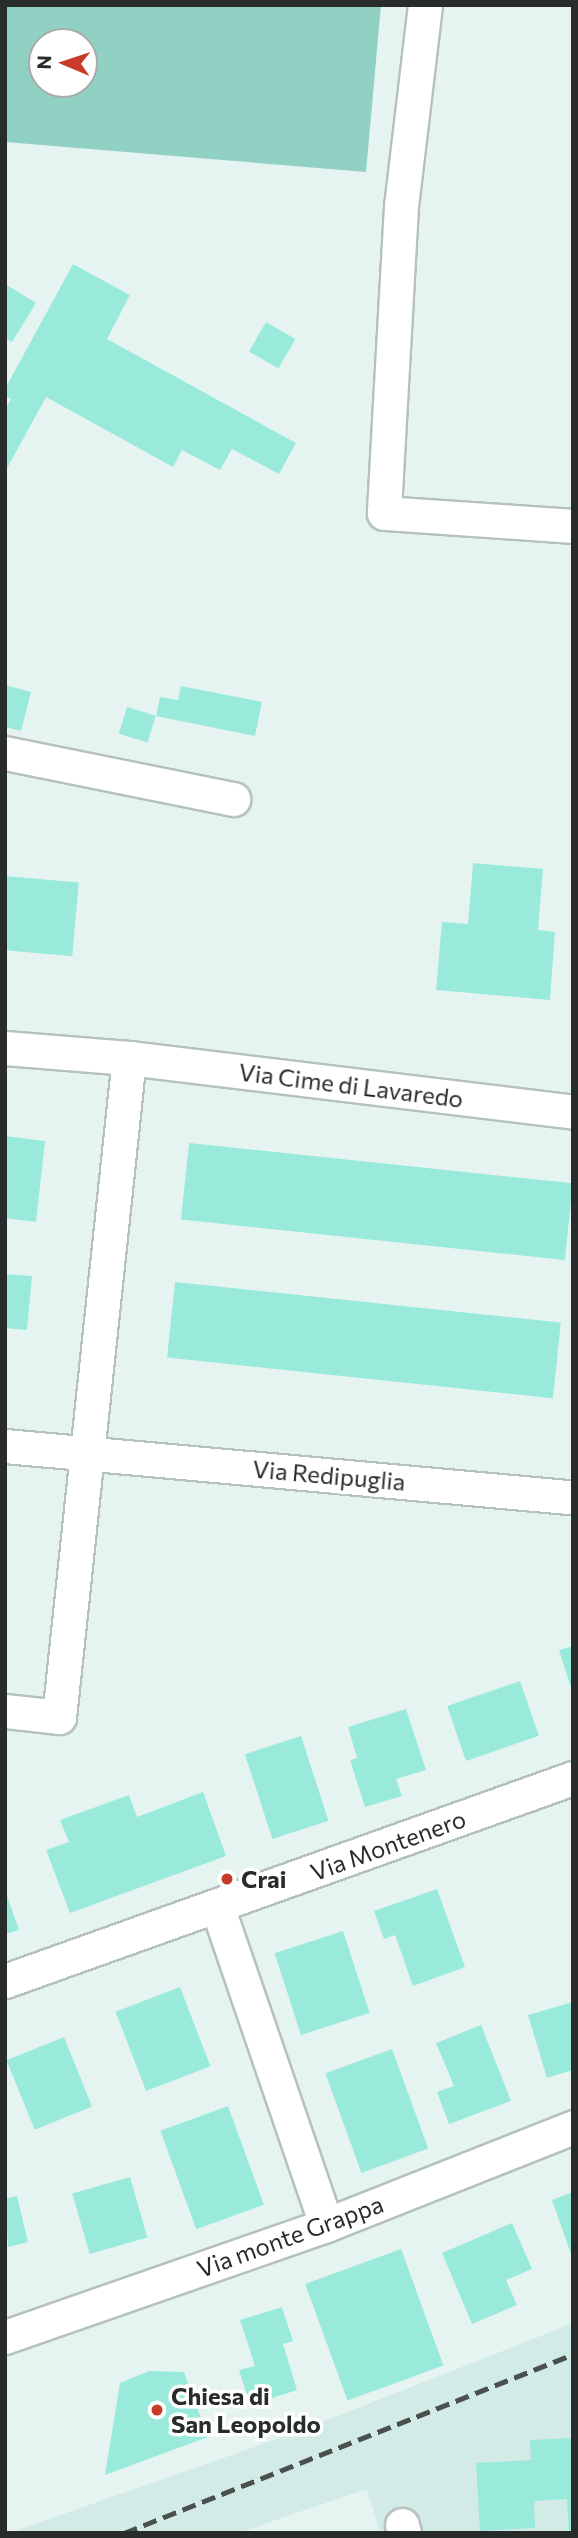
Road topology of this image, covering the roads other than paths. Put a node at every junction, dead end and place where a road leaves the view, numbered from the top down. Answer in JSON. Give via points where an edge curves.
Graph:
{"nodes":[{"id":1,"x":425,"y":5,"type":"edge"},
{"id":2,"x":573,"y":526,"type":"edge"},
{"id":3,"x":5,"y":752,"type":"edge"},
{"id":4,"x":233,"y":799,"type":"dead end"},
{"id":5,"x":5,"y":1048,"type":"edge"},
{"id":6,"x":129,"y":1058,"type":"junction"},
{"id":7,"x":573,"y":1112,"type":"edge"},
{"id":8,"x":5,"y":1446,"type":"edge"},
{"id":9,"x":90,"y":1454,"type":"junction"},
{"id":10,"x":568,"y":1497,"type":"dead end"},
{"id":11,"x":5,"y":1712,"type":"edge"},
{"id":12,"x":573,"y":1778,"type":"edge"},
{"id":13,"x":217,"y":1906,"type":"junction"},
{"id":14,"x":5,"y":1981,"type":"edge"},
{"id":15,"x":573,"y":2127,"type":"edge"},
{"id":16,"x":326,"y":2225,"type":"junction"},
{"id":17,"x":5,"y":2337,"type":"edge"}],
"edges":[{"from":1,"to":2,"type":"street","via":[[401,206],[384,513]]},
{"from":3,"to":4,"type":"street"},
{"from":5,"to":6,"type":"street","name":"Via Cime di Lavaredo"},
{"from":6,"to":7,"type":"street","name":"Via Cime di Lavaredo"},
{"from":6,"to":9,"type":"street"},
{"from":8,"to":9,"type":"street","name":"Via Redipuglia"},
{"from":9,"to":10,"type":"street","name":"Via Redipuglia"},
{"from":9,"to":11,"type":"street","via":[[59,1717]]},
{"from":12,"to":13,"type":"street","name":"Via Montenero"},
{"from":13,"to":14,"type":"street","name":"Via Montenero"},
{"from":13,"to":16,"type":"street"},
{"from":15,"to":16,"type":"street","name":"Via monte Grappa"},
{"from":16,"to":17,"type":"street","name":"Via monte Grappa"}]}
